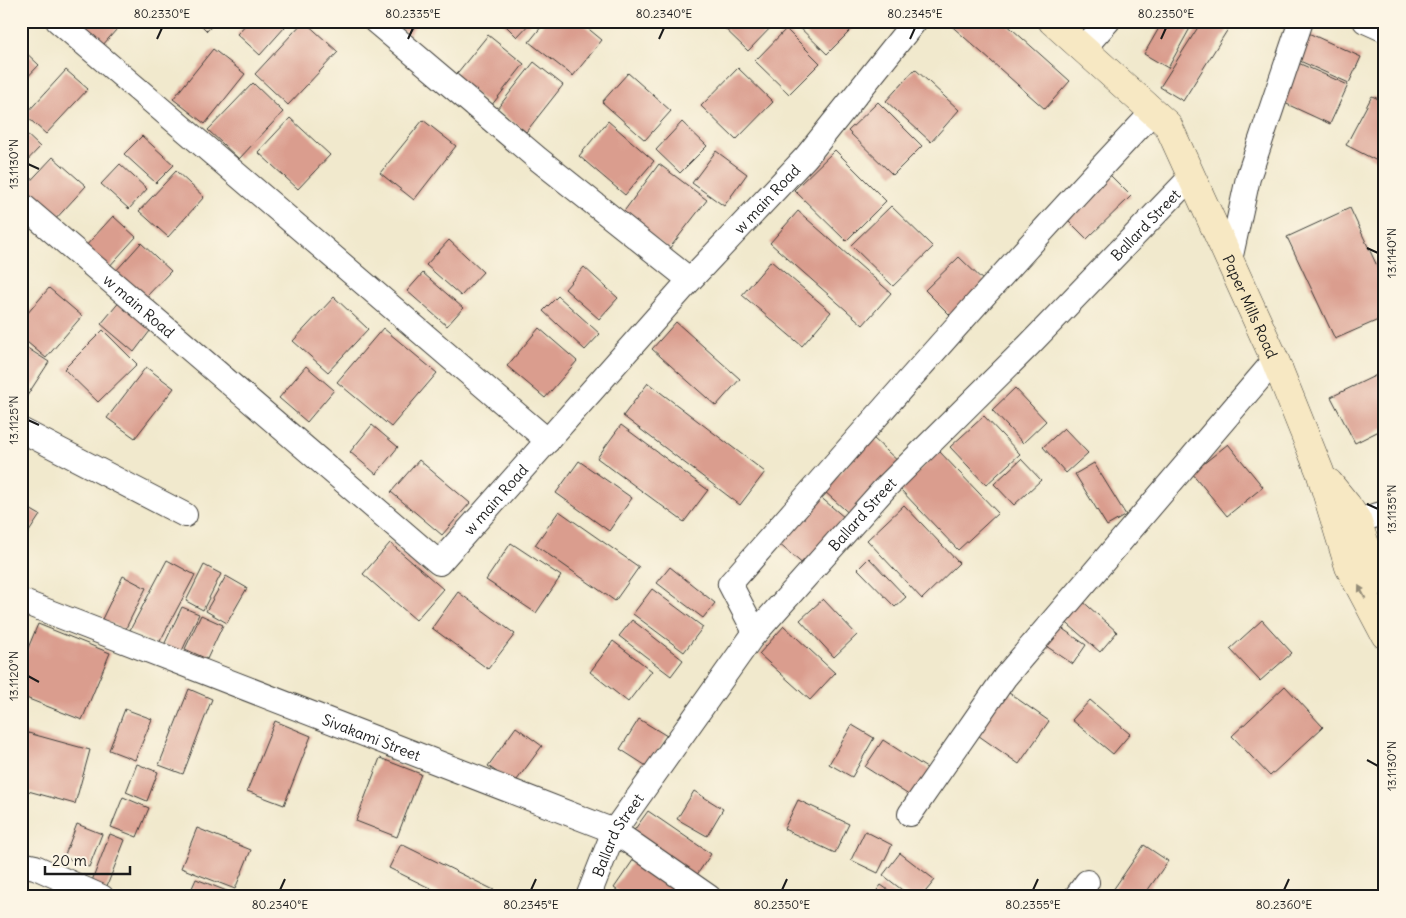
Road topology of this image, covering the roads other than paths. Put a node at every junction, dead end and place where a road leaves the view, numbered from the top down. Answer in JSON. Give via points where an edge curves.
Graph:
{"nodes":[{"id":1,"x":58,"y":21,"type":"edge"},
{"id":2,"x":375,"y":21,"type":"edge"},
{"id":3,"x":915,"y":21,"type":"edge"},
{"id":4,"x":1052,"y":21,"type":"edge"},
{"id":5,"x":1108,"y":21,"type":"edge"},
{"id":6,"x":1301,"y":21,"type":"edge"},
{"id":7,"x":1365,"y":21,"type":"edge"},
{"id":8,"x":1385,"y":30,"type":"edge"},
{"id":9,"x":1083,"y":49,"type":"junction"},
{"id":10,"x":1154,"y":112,"type":"junction"},
{"id":11,"x":1192,"y":176,"type":"junction"},
{"id":12,"x":21,"y":204,"type":"edge"},
{"id":13,"x":1230,"y":260,"type":"junction"},
{"id":14,"x":690,"y":280,"type":"junction"},
{"id":15,"x":1275,"y":360,"type":"junction"},
{"id":16,"x":21,"y":430,"type":"edge"},
{"id":17,"x":548,"y":441,"type":"junction"},
{"id":18,"x":1385,"y":513,"type":"edge"},
{"id":19,"x":186,"y":515,"type":"dead end"},
{"id":20,"x":1346,"y":523,"type":"junction"},
{"id":21,"x":1385,"y":582,"type":"edge"},
{"id":22,"x":21,"y":601,"type":"edge"},
{"id":23,"x":756,"y":632,"type":"junction"},
{"id":24,"x":1385,"y":635,"type":"edge"},
{"id":25,"x":910,"y":814,"type":"dead end"},
{"id":26,"x":614,"y":831,"type":"junction"},
{"id":27,"x":21,"y":864,"type":"edge"},
{"id":28,"x":102,"y":897,"type":"edge"},
{"id":29,"x":588,"y":897,"type":"edge"},
{"id":30,"x":709,"y":897,"type":"edge"}],
"edges":[{"from":1,"to":17,"type":"street"},
{"from":2,"to":14,"type":"street","via":[[538,159]]},
{"from":3,"to":14,"type":"street","name":"w main Road","via":[[806,158]]},
{"from":4,"to":9,"type":"main road","name":"Paper Mills Road"},
{"from":5,"to":9,"type":"street"},
{"from":6,"to":13,"type":"street","via":[[1248,178]]},
{"from":7,"to":8,"type":"street"},
{"from":9,"to":10,"type":"main road","name":"Paper Mills Road"},
{"from":10,"to":11,"type":"main road","name":"Paper Mills Road","via":[[1168,125]]},
{"from":10,"to":23,"type":"street","via":[[1073,197],[730,584]]},
{"from":11,"to":13,"type":"main road","name":"Paper Mills Road"},
{"from":11,"to":23,"type":"street","name":"Ballard Street","via":[[885,488]]},
{"from":12,"to":17,"type":"street","name":"w main Road","via":[[438,563]]},
{"from":13,"to":15,"type":"main road","name":"Paper Mills Road"},
{"from":14,"to":17,"type":"street","name":"w main Road"},
{"from":15,"to":20,"type":"main road","name":"Paper Mills Road","via":[[1320,472],[1347,505]]},
{"from":15,"to":25,"type":"street","via":[[1005,677]]},
{"from":16,"to":19,"type":"street"},
{"from":18,"to":20,"type":"street"},
{"from":20,"to":21,"type":"main road"},
{"from":24,"to":20,"type":"main road","one_way":true,"via":[[1349,567]]},
{"from":22,"to":26,"type":"street","name":"Sivakami Street"},
{"from":23,"to":26,"type":"street","name":"Ballard Street"},
{"from":26,"to":29,"type":"street","name":"Ballard Street"},
{"from":26,"to":30,"type":"street","name":"Sivakami Street"},
{"from":27,"to":28,"type":"street","via":[[35,867]]}]}
